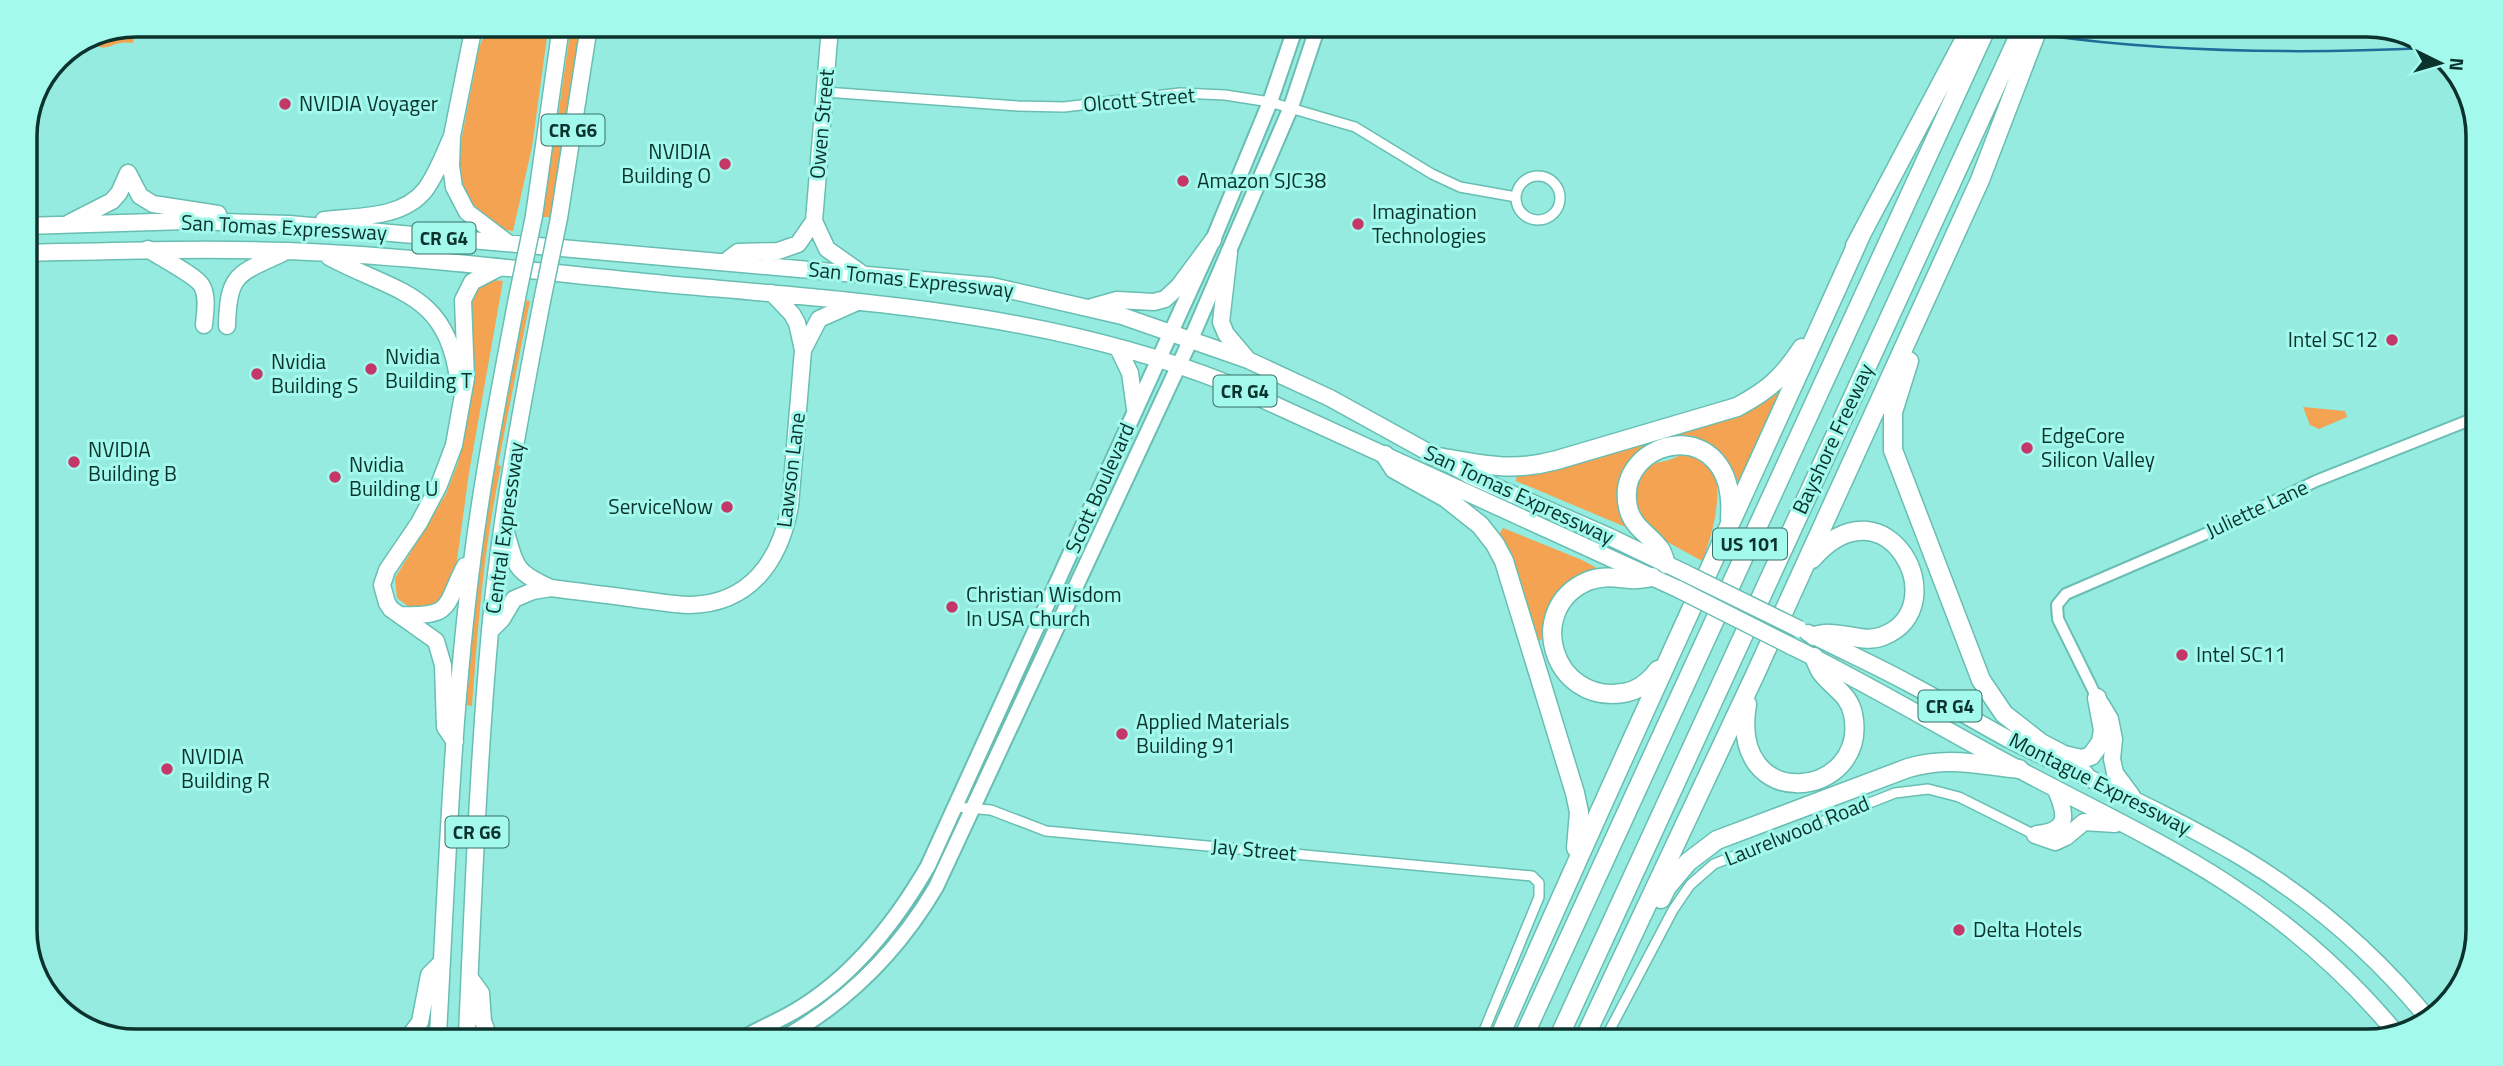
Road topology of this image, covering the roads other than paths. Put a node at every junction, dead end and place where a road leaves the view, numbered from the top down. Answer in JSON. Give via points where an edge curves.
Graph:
{"nodes":[{"id":1,"x":472,"y":37,"type":"edge"},
{"id":2,"x":558,"y":37,"type":"edge"},
{"id":3,"x":589,"y":37,"type":"edge"},
{"id":4,"x":829,"y":37,"type":"edge"},
{"id":5,"x":1292,"y":37,"type":"edge"},
{"id":6,"x":1314,"y":37,"type":"edge"},
{"id":7,"x":2020,"y":37,"type":"edge"},
{"id":8,"x":2033,"y":37,"type":"edge"},
{"id":9,"x":1969,"y":42,"type":"edge"},
{"id":10,"x":2017,"y":60,"type":"junction"},
{"id":11,"x":825,"y":92,"type":"junction"},
{"id":12,"x":1270,"y":102,"type":"junction"},
{"id":13,"x":1291,"y":107,"type":"junction"},
{"id":14,"x":452,"y":136,"type":"junction"},
{"id":15,"x":1980,"y":180,"type":"junction"},
{"id":16,"x":1516,"y":197,"type":"junction"},
{"id":17,"x":814,"y":221,"type":"junction"},
{"id":18,"x":289,"y":224,"type":"junction"},
{"id":19,"x":64,"y":225,"type":"junction"},
{"id":20,"x":37,"y":226,"type":"edge"},
{"id":21,"x":1861,"y":235,"type":"junction"},
{"id":22,"x":1213,"y":240,"type":"junction"},
{"id":23,"x":510,"y":244,"type":"junction"},
{"id":24,"x":148,"y":249,"type":"junction"},
{"id":25,"x":286,"y":251,"type":"junction"},
{"id":26,"x":37,"y":253,"type":"edge"},
{"id":27,"x":321,"y":253,"type":"junction"},
{"id":28,"x":1230,"y":253,"type":"junction"},
{"id":29,"x":725,"y":262,"type":"junction"},
{"id":30,"x":499,"y":268,"type":"junction"},
{"id":31,"x":862,"y":273,"type":"junction"},
{"id":32,"x":772,"y":293,"type":"junction"},
{"id":33,"x":856,"y":303,"type":"junction"},
{"id":34,"x":1092,"y":307,"type":"junction"},
{"id":35,"x":204,"y":325,"type":"dead end"},
{"id":36,"x":227,"y":326,"type":"dead end"},
{"id":37,"x":1170,"y":332,"type":"junction"},
{"id":38,"x":1191,"y":339,"type":"junction"},
{"id":39,"x":1118,"y":348,"type":"junction"},
{"id":40,"x":803,"y":350,"type":"junction"},
{"id":41,"x":1158,"y":360,"type":"junction"},
{"id":42,"x":1248,"y":360,"type":"junction"},
{"id":43,"x":1179,"y":365,"type":"junction"},
{"id":44,"x":462,"y":406,"type":"junction"},
{"id":45,"x":1135,"y":409,"type":"junction"},
{"id":46,"x":2466,"y":422,"type":"edge"},
{"id":47,"x":1385,"y":455,"type":"junction"},
{"id":48,"x":1433,"y":456,"type":"junction"},
{"id":49,"x":503,"y":523,"type":"junction"},
{"id":50,"x":1729,"y":529,"type":"junction"},
{"id":51,"x":472,"y":554,"type":"junction"},
{"id":52,"x":1666,"y":564,"type":"junction"},
{"id":53,"x":1801,"y":572,"type":"junction"},
{"id":54,"x":1652,"y":577,"type":"junction"},
{"id":55,"x":551,"y":588,"type":"junction"},
{"id":56,"x":1734,"y":597,"type":"joint"},
{"id":57,"x":1725,"y":613,"type":"joint"},
{"id":58,"x":398,"y":615,"type":"junction"},
{"id":59,"x":490,"y":631,"type":"junction"},
{"id":60,"x":1806,"y":633,"type":"junction"},
{"id":61,"x":1670,"y":653,"type":"junction"},
{"id":62,"x":1814,"y":657,"type":"junction"},
{"id":63,"x":1754,"y":677,"type":"junction"},
{"id":64,"x":2097,"y":698,"type":"junction"},
{"id":65,"x":455,"y":742,"type":"junction"},
{"id":66,"x":2068,"y":757,"type":"junction"},
{"id":67,"x":2019,"y":769,"type":"junction"},
{"id":68,"x":2086,"y":776,"type":"junction"},
{"id":69,"x":2055,"y":788,"type":"junction"},
{"id":70,"x":2135,"y":800,"type":"junction"},
{"id":71,"x":955,"y":807,"type":"junction"},
{"id":72,"x":974,"y":809,"type":"junction"},
{"id":73,"x":2129,"y":826,"type":"junction"},
{"id":74,"x":2035,"y":835,"type":"junction"},
{"id":75,"x":1563,"y":891,"type":"junction"},
{"id":76,"x":442,"y":961,"type":"junction"},
{"id":77,"x":470,"y":978,"type":"junction"},
{"id":78,"x":1601,"y":1007,"type":"junction"},
{"id":79,"x":2423,"y":1012,"type":"edge"},
{"id":80,"x":2390,"y":1026,"type":"edge"},
{"id":81,"x":415,"y":1029,"type":"edge"},
{"id":82,"x":438,"y":1029,"type":"edge"},
{"id":83,"x":467,"y":1029,"type":"edge"},
{"id":84,"x":486,"y":1029,"type":"edge"},
{"id":85,"x":758,"y":1029,"type":"edge"},
{"id":86,"x":799,"y":1029,"type":"edge"},
{"id":87,"x":1485,"y":1029,"type":"edge"},
{"id":88,"x":1503,"y":1029,"type":"edge"},
{"id":89,"x":1527,"y":1029,"type":"edge"},
{"id":90,"x":1562,"y":1029,"type":"edge"},
{"id":91,"x":1589,"y":1029,"type":"edge"},
{"id":92,"x":1610,"y":1029,"type":"edge"}],
"edges":[{"from":1,"to":14,"type":"highway"},
{"from":2,"to":51,"type":"highway","name":"Central Expressway","number":"CR G6","bridge":true,"via":[[534,216]]},
{"from":3,"to":49,"type":"highway","name":"Central Expressway","number":"CR G6","bridge":true},
{"from":4,"to":11,"type":"highway","name":"Owen Street"},
{"from":5,"to":12,"type":"main road","name":"Scott Boulevard"},
{"from":6,"to":13,"type":"main road","name":"Scott Boulevard"},
{"from":7,"to":10,"type":"highway","name":"Bayshore Freeway","number":"US 101"},
{"from":8,"to":10,"type":"highway"},
{"from":9,"to":21,"type":"highway"},
{"from":9,"to":89,"type":"highway","name":"Bayshore Freeway","number":"US 101"},
{"from":10,"to":15,"type":"highway"},
{"from":10,"to":90,"type":"highway","name":"Bayshore Freeway","number":"US 101"},
{"from":11,"to":12,"type":"street","name":"Olcott Street","via":[[1018,106],[1064,107],[1180,93]]},
{"from":11,"to":17,"type":"highway","name":"Owen Street"},
{"from":12,"to":13,"type":"street","name":"Olcott Street"},
{"from":12,"to":22,"type":"main road","name":"Scott Boulevard"},
{"from":13,"to":16,"type":"street","name":"Olcott Street","via":[[1355,127],[1460,187]]},
{"from":13,"to":28,"type":"main road","name":"Scott Boulevard"},
{"from":14,"to":18,"type":"highway","via":[[435,174],[411,203],[377,214]]},
{"from":14,"to":23,"type":"highway","via":[[451,166],[460,200],[481,225]]},
{"from":15,"to":53,"type":"highway"},
{"from":15,"to":66,"type":"highway","via":[[1899,388],[1892,450],[1989,693],[2023,731]]},
{"from":16,"to":16,"type":"street","via":[[1520,211],[1539,221],[1553,215],[1560,202],[1558,188],[1541,176],[1527,179]]},
{"from":17,"to":29,"type":"highway","via":[[798,244],[778,251],[738,252]]},
{"from":17,"to":31,"type":"highway","via":[[827,249]]},
{"from":18,"to":19,"type":"highway","name":"San Tomas Expressway","number":"CR G4"},
{"from":18,"to":19,"type":"highway","via":[[153,204],[140,196],[128,173],[112,201]]},
{"from":18,"to":23,"type":"highway","name":"San Tomas Expressway","number":"CR G4"},
{"from":19,"to":20,"type":"highway","name":"San Tomas Expressway","number":"CR G4"},
{"from":21,"to":48,"type":"highway","via":[[1801,350],[1765,392],[1737,407],[1535,467],[1495,467]]},
{"from":21,"to":50,"type":"highway"},
{"from":22,"to":34,"type":"highway","via":[[1165,299],[1116,300]]},
{"from":22,"to":37,"type":"main road","name":"Scott Boulevard"},
{"from":23,"to":29,"type":"highway","name":"San Tomas Expressway","number":"CR G4"},
{"from":24,"to":25,"type":"highway","name":"San Tomas Expressway","number":"CR G4"},
{"from":24,"to":26,"type":"highway","name":"San Tomas Expressway","number":"CR G4"},
{"from":24,"to":35,"type":"highway","via":[[202,286]]},
{"from":25,"to":27,"type":"highway","name":"San Tomas Expressway","number":"CR G4"},
{"from":25,"to":36,"type":"highway","via":[[237,278],[228,299]]},
{"from":27,"to":30,"type":"highway","name":"San Tomas Expressway","number":"CR G4"},
{"from":27,"to":44,"type":"highway","via":[[412,295],[431,311],[452,350]]},
{"from":28,"to":38,"type":"main road","name":"Scott Boulevard"},
{"from":28,"to":42,"type":"highway","via":[[1221,322]]},
{"from":29,"to":31,"type":"highway","name":"San Tomas Expressway","number":"CR G4"},
{"from":30,"to":32,"type":"highway","name":"San Tomas Expressway","number":"CR G4"},
{"from":30,"to":44,"type":"highway","via":[[472,282],[463,300],[466,378]]},
{"from":31,"to":34,"type":"highway","name":"San Tomas Expressway","number":"CR G4","via":[[992,286]]},
{"from":32,"to":33,"type":"highway","name":"San Tomas Expressway","number":"CR G4"},
{"from":32,"to":40,"type":"highway","via":[[796,322]]},
{"from":33,"to":39,"type":"highway","name":"San Tomas Expressway","number":"CR G4","via":[[982,317]]},
{"from":33,"to":40,"type":"highway","via":[[819,319]]},
{"from":34,"to":37,"type":"highway","name":"San Tomas Expressway","number":"CR G4"},
{"from":37,"to":38,"type":"highway","name":"San Tomas Expressway","number":"CR G4"},
{"from":37,"to":41,"type":"main road","name":"Scott Boulevard"},
{"from":38,"to":42,"type":"highway","name":"San Tomas Expressway","number":"CR G4"},
{"from":38,"to":43,"type":"main road","name":"Scott Boulevard"},
{"from":39,"to":41,"type":"highway","name":"San Tomas Expressway","number":"CR G4"},
{"from":39,"to":45,"type":"highway","via":[[1130,373]]},
{"from":40,"to":55,"type":"highway","name":"Lawson Lane","via":[[785,531],[777,551],[753,581],[723,600],[688,605]]},
{"from":41,"to":43,"type":"highway","name":"San Tomas Expressway","number":"CR G4"},
{"from":41,"to":45,"type":"main road","name":"Scott Boulevard"},
{"from":42,"to":48,"type":"highway","name":"San Tomas Expressway","number":"CR G4","via":[[1330,398]]},
{"from":43,"to":47,"type":"highway","name":"San Tomas Expressway","number":"CR G4"},
{"from":43,"to":72,"type":"main road","name":"Scott Boulevard"},
{"from":44,"to":58,"type":"highway","via":[[439,485],[382,585],[387,603]]},
{"from":45,"to":71,"type":"main road","name":"Scott Boulevard"},
{"from":46,"to":64,"type":"street","name":"Juliette Lane","via":[[2316,481],[2066,594],[2057,605],[2058,619]]},
{"from":47,"to":54,"type":"highway","name":"San Tomas Expressway","number":"CR G4"},
{"from":47,"to":75,"type":"highway","via":[[1394,469],[1446,498],[1480,525],[1504,561],[1576,793],[1579,833]]},
{"from":48,"to":52,"type":"highway","name":"San Tomas Expressway","number":"CR G4"},
{"from":49,"to":55,"type":"highway","via":[[516,566]]},
{"from":49,"to":59,"type":"highway","name":"Central Expressway","number":"CR G6"},
{"from":50,"to":52,"type":"highway","via":[[1730,489],[1711,455],[1677,445],[1653,452],[1632,473],[1626,500],[1636,526],[1659,548]]},
{"from":50,"to":61,"type":"highway"},
{"from":51,"to":58,"type":"highway","via":[[445,608],[430,615]]},
{"from":51,"to":65,"type":"highway","name":"Central Expressway","number":"CR G6"},
{"from":52,"to":56,"type":"highway","name":"San Tomas Expressway","number":"CR G4","bridge":true},
{"from":53,"to":60,"type":"highway","via":[[1833,539],[1860,531],[1899,547],[1914,578],[1913,603],[1891,632],[1860,639]]},
{"from":53,"to":63,"type":"highway"},
{"from":54,"to":57,"type":"highway","name":"San Tomas Expressway","number":"CR G4","bridge":true},
{"from":54,"to":61,"type":"highway","via":[[1599,578],[1577,588],[1556,614],[1553,650],[1570,678],[1592,692],[1607,694],[1644,685]]},
{"from":55,"to":59,"type":"highway","via":[[514,599]]},
{"from":56,"to":60,"type":"highway","name":"Montague Expressway","number":"CR G4","bridge":true},
{"from":57,"to":62,"type":"highway","name":"Montague Expressway","number":"CR G4","bridge":true},
{"from":58,"to":65,"type":"highway","via":[[436,641],[443,665],[445,727]]},
{"from":59,"to":77,"type":"highway","name":"Central Expressway","number":"CR G6"},
{"from":60,"to":68,"type":"highway","name":"Montague Expressway","number":"CR G4"},
{"from":61,"to":75,"type":"highway"},
{"from":62,"to":63,"type":"highway","via":[[1822,673],[1845,695],[1854,727],[1852,745],[1842,764],[1818,781],[1781,781],[1747,751],[1744,720]]},
{"from":62,"to":67,"type":"highway","name":"Montague Expressway","number":"CR G4"},
{"from":63,"to":78,"type":"highway"},
{"from":64,"to":66,"type":"highway","via":[[2102,742],[2091,756]]},
{"from":64,"to":70,"type":"highway","via":[[2110,719],[2115,773]]},
{"from":65,"to":76,"type":"highway","name":"Central Expressway","number":"CR G6"},
{"from":66,"to":68,"type":"highway"},
{"from":67,"to":69,"type":"highway","name":"Montague Expressway","number":"CR G4"},
{"from":67,"to":78,"type":"highway","via":[[1961,761],[1926,763],[1717,840],[1688,862],[1667,887],[1615,989]]},
{"from":68,"to":70,"type":"highway","name":"Montague Expressway","number":"CR G4"},
{"from":69,"to":73,"type":"highway","name":"Montague Expressway","number":"CR G4"},
{"from":69,"to":74,"type":"highway","via":[[2064,810],[2063,821],[2053,832]]},
{"from":70,"to":79,"type":"highway","name":"Montague Expressway","number":"CR G4","via":[[2244,859],[2307,902],[2404,989]]},
{"from":71,"to":72,"type":"street","name":"Jay Street"},
{"from":71,"to":85,"type":"main road","name":"Scott Boulevard","via":[[911,896],[867,952],[813,999]]},
{"from":72,"to":86,"type":"main road","name":"Scott Boulevard","via":[[936,887],[898,944],[852,991]]},
{"from":72,"to":87,"type":"street","name":"Jay Street","via":[[991,810],[1046,831],[1532,876],[1539,883],[1539,897]]},
{"from":73,"to":74,"type":"highway","via":[[2089,820],[2055,842]]},
{"from":73,"to":80,"type":"highway","name":"Montague Expressway","number":"CR G4","via":[[2226,882],[2285,924],[2323,955]]},
{"from":74,"to":92,"type":"street","name":"Laurelwood Road","via":[[1959,797],[1927,789],[1895,793],[1714,864],[1690,885],[1673,910]]},
{"from":75,"to":88,"type":"highway"},
{"from":76,"to":81,"type":"highway","via":[[429,975]]},
{"from":76,"to":82,"type":"highway","name":"Central Expressway","number":"CR G6"},
{"from":77,"to":83,"type":"highway","name":"Central Expressway","number":"CR G6"},
{"from":77,"to":84,"type":"highway","via":[[481,993]]},
{"from":78,"to":91,"type":"highway"}]}
